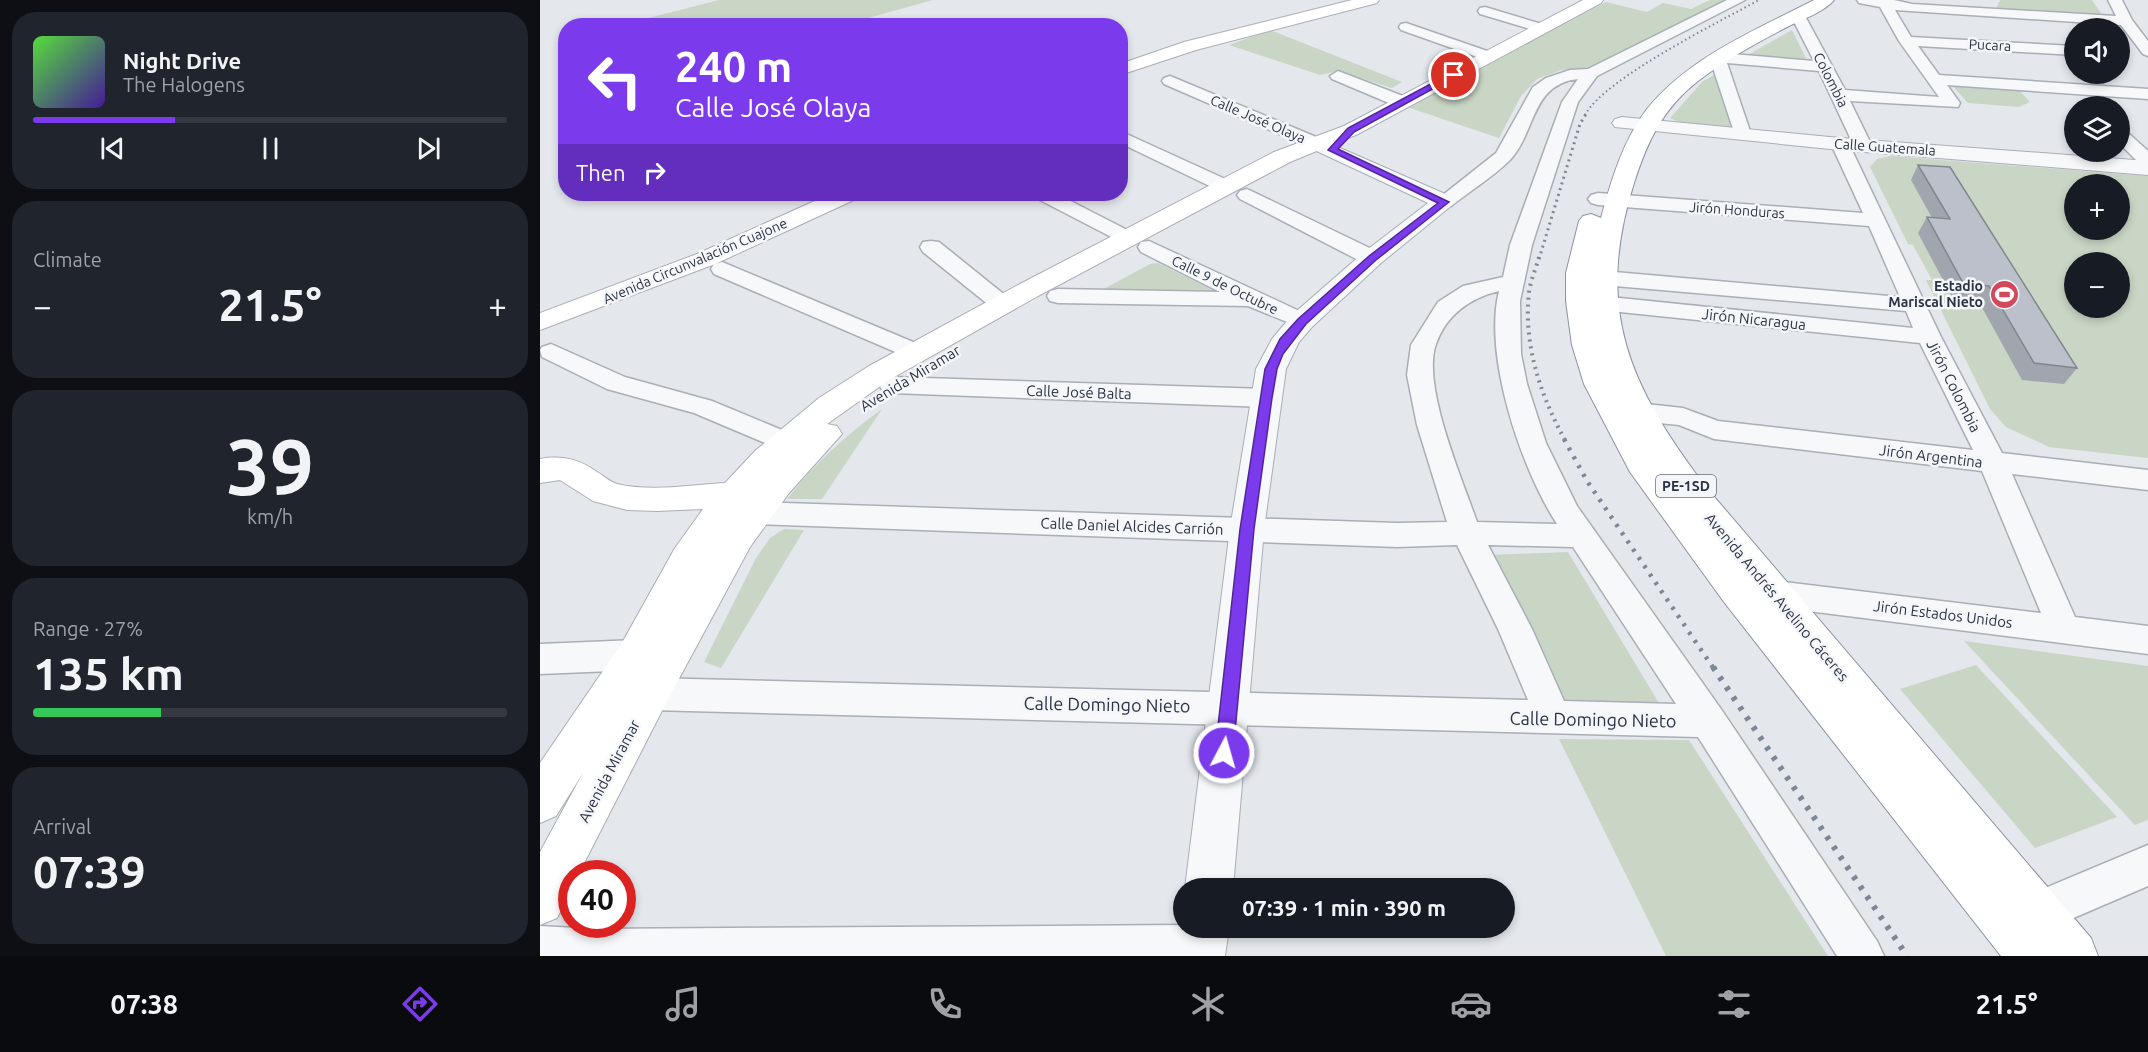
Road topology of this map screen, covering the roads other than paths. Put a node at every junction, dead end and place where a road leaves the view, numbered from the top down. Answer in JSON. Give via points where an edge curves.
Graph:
{"nodes":[{"id":1,"x":1371,"y":0,"type":"edge"},
{"id":2,"x":1592,"y":0,"type":"edge"},
{"id":3,"x":1738,"y":0,"type":"edge"},
{"id":4,"x":1826,"y":0,"type":"edge"},
{"id":5,"x":1864,"y":0,"type":"edge"},
{"id":6,"x":2115,"y":0,"type":"edge"},
{"id":7,"x":1886,"y":2,"type":"edge"},
{"id":8,"x":1989,"y":7,"type":"edge"},
{"id":9,"x":1799,"y":8,"type":"edge"},
{"id":10,"x":1485,"y":11,"type":"dead end"},
{"id":11,"x":2096,"y":18,"type":"edge"},
{"id":12,"x":2124,"y":18,"type":"edge"},
{"id":13,"x":1406,"y":27,"type":"dead end"},
{"id":14,"x":1540,"y":28,"type":"junction"},
{"id":15,"x":2130,"y":28,"type":"edge"},
{"id":16,"x":1906,"y":40,"type":"junction"},
{"id":17,"x":2064,"y":49,"type":"edge"},
{"id":18,"x":2148,"y":53,"type":"edge"},
{"id":19,"x":2130,"y":54,"type":"edge"},
{"id":20,"x":1488,"y":56,"type":"junction"},
{"id":21,"x":1719,"y":59,"type":"junction"},
{"id":22,"x":1128,"y":67,"type":"edge"},
{"id":23,"x":1824,"y":67,"type":"junction"},
{"id":24,"x":1591,"y":73,"type":"junction"},
{"id":25,"x":1338,"y":76,"type":"dead end"},
{"id":26,"x":1934,"y":79,"type":"junction"},
{"id":27,"x":1170,"y":81,"type":"dead end"},
{"id":28,"x":2070,"y":88,"type":"junction"},
{"id":29,"x":2148,"y":94,"type":"edge"},
{"id":30,"x":1839,"y":95,"type":"junction"},
{"id":31,"x":2078,"y":96,"type":"edge"},
{"id":32,"x":1402,"y":102,"type":"junction"},
{"id":33,"x":1634,"y":124,"type":"junction"},
{"id":34,"x":1742,"y":134,"type":"junction"},
{"id":35,"x":1128,"y":140,"type":"edge"},
{"id":36,"x":1333,"y":141,"type":"junction"},
{"id":37,"x":1851,"y":145,"type":"junction"},
{"id":38,"x":2130,"y":145,"type":"edge"},
{"id":39,"x":2148,"y":162,"type":"edge"},
{"id":40,"x":2148,"y":168,"type":"edge"},
{"id":41,"x":1237,"y":191,"type":"junction"},
{"id":42,"x":1610,"y":192,"type":"junction"},
{"id":43,"x":833,"y":201,"type":"edge"},
{"id":44,"x":1057,"y":201,"type":"edge"},
{"id":45,"x":1444,"y":202,"type":"junction"},
{"id":46,"x":1873,"y":212,"type":"junction"},
{"id":47,"x":1139,"y":243,"type":"junction"},
{"id":48,"x":931,"y":247,"type":"dead end"},
{"id":49,"x":1372,"y":258,"type":"junction"},
{"id":50,"x":722,"y":269,"type":"dead end"},
{"id":51,"x":1512,"y":281,"type":"junction"},
{"id":52,"x":1591,"y":289,"type":"junction"},
{"id":53,"x":1058,"y":296,"type":"junction"},
{"id":54,"x":1251,"y":299,"type":"junction"},
{"id":55,"x":1003,"y":305,"type":"junction"},
{"id":56,"x":1914,"y":305,"type":"junction"},
{"id":57,"x":1302,"y":321,"type":"junction"},
{"id":58,"x":540,"y":322,"type":"edge"},
{"id":59,"x":1929,"y":336,"type":"junction"},
{"id":60,"x":552,"y":352,"type":"dead end"},
{"id":61,"x":916,"y":352,"type":"junction"},
{"id":62,"x":892,"y":385,"type":"junction"},
{"id":63,"x":1266,"y":398,"type":"junction"},
{"id":64,"x":1632,"y":424,"type":"junction"},
{"id":65,"x":784,"y":442,"type":"junction"},
{"id":66,"x":1994,"y":463,"type":"junction"},
{"id":67,"x":540,"y":471,"type":"edge"},
{"id":68,"x":2148,"y":480,"type":"edge"},
{"id":69,"x":743,"y":504,"type":"junction"},
{"id":70,"x":1247,"y":529,"type":"junction"},
{"id":71,"x":1466,"y":533,"type":"junction"},
{"id":72,"x":1583,"y":536,"type":"junction"},
{"id":73,"x":1737,"y":591,"type":"junction"},
{"id":74,"x":1776,"y":593,"type":"junction"},
{"id":75,"x":2064,"y":629,"type":"junction"},
{"id":76,"x":2148,"y":640,"type":"edge"},
{"id":77,"x":636,"y":655,"type":"junction"},
{"id":78,"x":540,"y":659,"type":"edge"},
{"id":79,"x":650,"y":694,"type":"junction"},
{"id":80,"x":1229,"y":707,"type":"junction"},
{"id":81,"x":1554,"y":718,"type":"junction"},
{"id":82,"x":1708,"y":721,"type":"junction"},
{"id":83,"x":540,"y":801,"type":"edge"},
{"id":84,"x":2148,"y":865,"type":"edge"},
{"id":85,"x":1210,"y":878,"type":"edge"},
{"id":86,"x":542,"y":895,"type":"edge"},
{"id":87,"x":2022,"y":919,"type":"junction"},
{"id":88,"x":1202,"y":943,"type":"edge"},
{"id":89,"x":540,"y":948,"type":"edge"},
{"id":90,"x":1862,"y":956,"type":"edge"},
{"id":91,"x":2033,"y":956,"type":"edge"},
{"id":92,"x":2073,"y":956,"type":"edge"}],
"edges":[{"from":1,"to":22,"type":"main road","via":[[1190,46]]},
{"from":2,"to":14,"type":"main road","name":"Avenida Miramar"},
{"from":3,"to":24,"type":"street"},
{"from":4,"to":9,"type":"main road","name":"Avenida Andrés Avelino Cáceres","number":"PE-1SD"},
{"from":5,"to":7,"type":"street"},
{"from":6,"to":12,"type":"street"},
{"from":7,"to":8,"type":"street"},
{"from":7,"to":16,"type":"street"},
{"from":8,"to":11,"type":"street"},
{"from":9,"to":21,"type":"main road","name":"Avenida Andrés Avelino Cáceres","number":"PE-1SD"},
{"from":9,"to":23,"type":"street","name":"Colombia"},
{"from":9,"to":33,"type":"main road","name":"Avenida Andrés Avelino Cáceres","number":"PE-1SD","via":[[1665,76],[1637,104]]},
{"from":10,"to":14,"type":"street"},
{"from":13,"to":20,"type":"street"},
{"from":14,"to":20,"type":"main road","name":"Avenida Miramar"},
{"from":15,"to":18,"type":"street"},
{"from":16,"to":17,"type":"street","name":"Pucara"},
{"from":16,"to":26,"type":"street"},
{"from":18,"to":19,"type":"street"},
{"from":20,"to":32,"type":"main road","name":"Avenida Miramar"},
{"from":21,"to":23,"type":"street"},
{"from":21,"to":33,"type":"main road","name":"Avenida Andrés Avelino Cáceres","number":"PE-1SD"},
{"from":21,"to":34,"type":"street"},
{"from":23,"to":30,"type":"street","name":"Colombia"},
{"from":24,"to":45,"type":"street","via":[[1570,75],[1539,90],[1503,156]]},
{"from":24,"to":51,"type":"street","via":[[1570,102]]},
{"from":25,"to":32,"type":"street"},
{"from":26,"to":28,"type":"street"},
{"from":26,"to":30,"type":"street","via":[[1952,103]]},
{"from":27,"to":36,"type":"street","name":"Calle José Olaya"},
{"from":28,"to":29,"type":"street"},
{"from":28,"to":31,"type":"street"},
{"from":30,"to":37,"type":"street","name":"Colombia"},
{"from":32,"to":36,"type":"main road","name":"Avenida Miramar"},
{"from":33,"to":34,"type":"street","name":"Calle Guatemala"},
{"from":33,"to":42,"type":"main road","name":"Avenida Andrés Avelino Cáceres","number":"PE-1SD"},
{"from":34,"to":37,"type":"street","name":"Calle Guatemala"},
{"from":35,"to":41,"type":"street"},
{"from":36,"to":41,"type":"main road","name":"Avenida Miramar"},
{"from":36,"to":45,"type":"street","name":"Calle José Olaya"},
{"from":37,"to":40,"type":"street","name":"Calle Guatemala"},
{"from":37,"to":46,"type":"street","name":"Jirón Colombia"},
{"from":38,"to":39,"type":"street"},
{"from":41,"to":47,"type":"main road","name":"Avenida Miramar"},
{"from":41,"to":49,"type":"street"},
{"from":42,"to":46,"type":"street","name":"Jirón Honduras"},
{"from":42,"to":52,"type":"main road","name":"Avenida Andrés Avelino Cáceres","number":"PE-1SD","via":[[1611,230]]},
{"from":43,"to":58,"type":"main road","name":"Avenida Circunvalación Cuajone","via":[[706,259]]},
{"from":44,"to":47,"type":"street","name":"Calle 9 de Octubre"},
{"from":45,"to":49,"type":"street"},
{"from":46,"to":56,"type":"street","name":"Jirón Colombia"},
{"from":47,"to":53,"type":"main road","name":"Avenida Miramar"},
{"from":47,"to":54,"type":"street","name":"Calle 9 de Octubre"},
{"from":47,"to":55,"type":"main road","name":"Avenida Miramar"},
{"from":48,"to":55,"type":"street"},
{"from":49,"to":57,"type":"street"},
{"from":50,"to":61,"type":"street"},
{"from":51,"to":71,"type":"street","via":[[1471,291],[1446,307],[1423,345],[1420,375],[1430,425]]},
{"from":51,"to":72,"type":"street","via":[[1507,326],[1522,413],[1547,477]]},
{"from":52,"to":56,"type":"street","name":"Jirón Nicaragua"},
{"from":52,"to":59,"type":"street","name":"Jirón Nicaragua"},
{"from":52,"to":64,"type":"main road","name":"Avenida Andrés Avelino Cáceres","number":"PE-1SD","via":[[1612,346]]},
{"from":53,"to":54,"type":"street"},
{"from":53,"to":62,"type":"main road","name":"Avenida Miramar"},
{"from":54,"to":57,"type":"street","name":"Calle 9 de Octubre"},
{"from":55,"to":61,"type":"main road","name":"Avenida Miramar"},
{"from":56,"to":59,"type":"street","name":"Jirón Colombia"},
{"from":57,"to":63,"type":"street","via":[[1278,354]]},
{"from":59,"to":66,"type":"street","name":"Jirón Colombia"},
{"from":60,"to":65,"type":"street","via":[[616,383],[703,407]]},
{"from":61,"to":65,"type":"main road","name":"Avenida Miramar","via":[[854,388]]},
{"from":62,"to":63,"type":"street","name":"Calle José Balta"},
{"from":62,"to":69,"type":"main road","name":"Avenida Miramar","via":[[823,437],[775,486]]},
{"from":63,"to":70,"type":"street"},
{"from":64,"to":66,"type":"street","name":"Jirón Argentina","via":[[1688,436],[1714,430]]},
{"from":64,"to":73,"type":"main road","name":"Avenida Andrés Avelino Cáceres","number":"PE-1SD","via":[[1646,472]]},
{"from":64,"to":74,"type":"main road","name":"Avenida Andrés Avelino Cáceres","number":"PE-1SD"},
{"from":65,"to":69,"type":"main road","name":"Avenida Miramar"},
{"from":66,"to":68,"type":"street","name":"Jirón Argentina"},
{"from":66,"to":75,"type":"street","name":"Jirón Colombia"},
{"from":67,"to":69,"type":"main road","name":"Calle Daniel Alcides Carrión","via":[[560,468],[611,494]]},
{"from":69,"to":70,"type":"street","name":"Calle Daniel Alcides Carrión"},
{"from":69,"to":77,"type":"main road","name":"Avenida Miramar","via":[[688,558]]},
{"from":69,"to":79,"type":"main road","name":"Avenida Miramar","via":[[723,560]]},
{"from":70,"to":71,"type":"street","name":"Calle Daniel Alcides Carrión","via":[[1397,535]]},
{"from":70,"to":80,"type":"street"},
{"from":71,"to":72,"type":"street","name":"Calle Daniel Alcides Carrión"},
{"from":71,"to":81,"type":"street","via":[[1515,628]]},
{"from":72,"to":82,"type":"street"},
{"from":73,"to":74,"type":"street","name":"Jirón Estados Unidos"},
{"from":73,"to":87,"type":"main road","name":"Avenida Andrés Avelino Cáceres","number":"PE-1SD"},
{"from":74,"to":75,"type":"street","name":"Jirón Estados Unidos"},
{"from":74,"to":87,"type":"main road","name":"Avenida Andrés Avelino Cáceres","number":"PE-1SD"},
{"from":75,"to":76,"type":"street","name":"Jirón Estados Unidos"},
{"from":77,"to":78,"type":"street"},
{"from":77,"to":83,"type":"main road","name":"Avenida Miramar"},
{"from":79,"to":80,"type":"street","name":"Calle Domingo Nieto"},
{"from":79,"to":86,"type":"main road","name":"Avenida Miramar"},
{"from":80,"to":81,"type":"street","name":"Calle Domingo Nieto"},
{"from":80,"to":85,"type":"street"},
{"from":81,"to":82,"type":"street","name":"Calle Domingo Nieto"},
{"from":82,"to":90,"type":"street"},
{"from":84,"to":87,"type":"street"},
{"from":87,"to":91,"type":"main road","name":"Avenida Andrés Avelino Cáceres","number":"PE-1SD"},
{"from":87,"to":92,"type":"main road","name":"Avenida Andrés Avelino Cáceres","number":"PE-1SD"},
{"from":88,"to":89,"type":"street","via":[[594,951]]}]}
